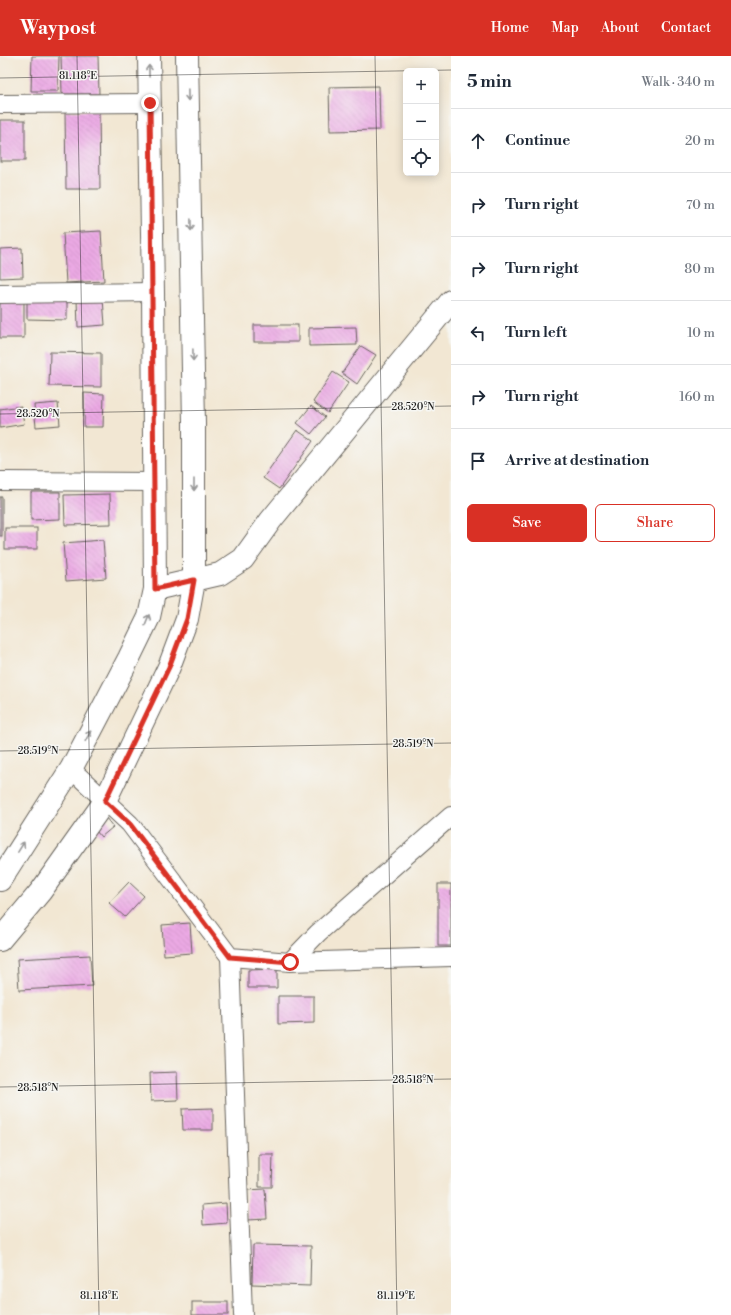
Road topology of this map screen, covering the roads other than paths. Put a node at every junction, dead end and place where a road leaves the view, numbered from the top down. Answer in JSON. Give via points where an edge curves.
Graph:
{"nodes":[{"id":1,"x":149,"y":56,"type":"edge"},
{"id":2,"x":187,"y":56,"type":"edge"},
{"id":3,"x":150,"y":103,"type":"junction"},
{"id":4,"x":0,"y":104,"type":"edge"},
{"id":5,"x":153,"y":292,"type":"junction"},
{"id":6,"x":0,"y":294,"type":"edge"},
{"id":7,"x":451,"y":301,"type":"edge"},
{"id":8,"x":0,"y":481,"type":"edge"},
{"id":9,"x":155,"y":482,"type":"junction"},
{"id":10,"x":194,"y":580,"type":"junction"},
{"id":11,"x":155,"y":589,"type":"junction"},
{"id":12,"x":71,"y":769,"type":"junction"},
{"id":13,"x":105,"y":801,"type":"junction"},
{"id":14,"x":451,"y":816,"type":"edge"},
{"id":15,"x":0,"y":880,"type":"edge"},
{"id":16,"x":0,"y":940,"type":"edge"},
{"id":17,"x":230,"y":957,"type":"junction"},
{"id":18,"x":451,"y":957,"type":"edge"},
{"id":19,"x":290,"y":962,"type":"junction"},
{"id":20,"x":243,"y":1315,"type":"edge"}],
"edges":[{"from":3,"to":1,"type":"main road","one_way":true},
{"from":2,"to":10,"type":"main road","one_way":true,"via":[[194,407]]},
{"from":3,"to":4,"type":"street"},
{"from":3,"to":5,"type":"main road"},
{"from":5,"to":6,"type":"street"},
{"from":5,"to":9,"type":"main road"},
{"from":7,"to":10,"type":"main road","via":[[271,520],[243,559],[220,574]]},
{"from":8,"to":9,"type":"street"},
{"from":9,"to":11,"type":"main road"},
{"from":10,"to":11,"type":"main road"},
{"from":10,"to":13,"type":"main road","via":[[187,619],[169,667]]},
{"from":12,"to":11,"type":"main road","one_way":true,"via":[[146,623]]},
{"from":12,"to":13,"type":"street"},
{"from":15,"to":12,"type":"main road","one_way":true},
{"from":13,"to":16,"type":"main road","via":[[41,891]]},
{"from":13,"to":17,"type":"street","via":[[130,824]]},
{"from":14,"to":19,"type":"street","via":[[318,933]]},
{"from":17,"to":19,"type":"street"},
{"from":17,"to":20,"type":"street"},
{"from":18,"to":19,"type":"street"}]}
